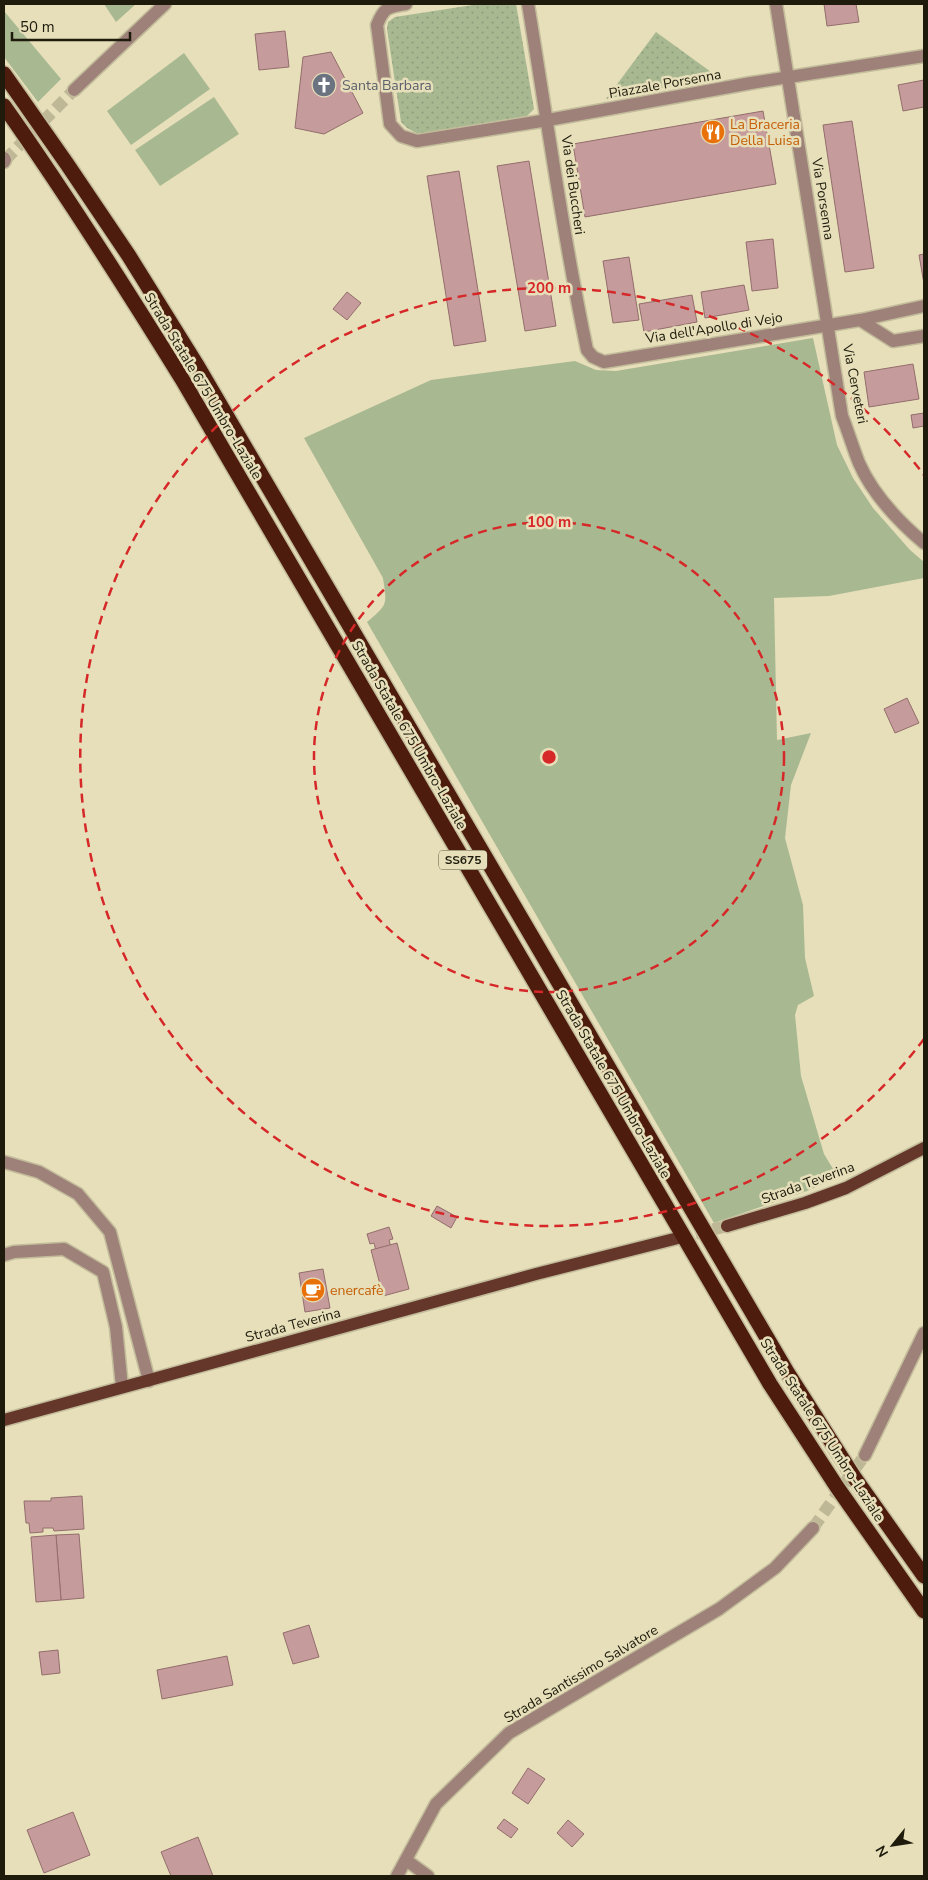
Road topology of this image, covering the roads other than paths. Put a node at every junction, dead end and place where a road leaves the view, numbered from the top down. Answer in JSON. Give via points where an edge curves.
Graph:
{"nodes":[{"id":1,"x":165,"y":4,"type":"edge"},
{"id":2,"x":406,"y":4,"type":"edge"},
{"id":3,"x":528,"y":4,"type":"edge"},
{"id":4,"x":776,"y":4,"type":"edge"},
{"id":5,"x":924,"y":56,"type":"edge"},
{"id":6,"x":4,"y":74,"type":"edge"},
{"id":7,"x":788,"y":78,"type":"junction"},
{"id":8,"x":74,"y":90,"type":"tunnel mouth"},
{"id":9,"x":4,"y":106,"type":"edge"},
{"id":10,"x":548,"y":120,"type":"junction"},
{"id":11,"x":924,"y":306,"type":"edge"},
{"id":12,"x":860,"y":320,"type":"junction"},
{"id":13,"x":829,"y":325,"type":"junction"},
{"id":14,"x":924,"y":336,"type":"edge"},
{"id":15,"x":604,"y":362,"type":"joint"},
{"id":16,"x":924,"y":543,"type":"edge"},
{"id":17,"x":924,"y":1148,"type":"edge"},
{"id":18,"x":4,"y":1162,"type":"edge"},
{"id":19,"x":727,"y":1226,"type":"tunnel mouth"},
{"id":20,"x":678,"y":1238,"type":"tunnel mouth"},
{"id":21,"x":4,"y":1255,"type":"edge"},
{"id":22,"x":924,"y":1333,"type":"edge"},
{"id":23,"x":149,"y":1381,"type":"junction"},
{"id":24,"x":122,"y":1387,"type":"junction"},
{"id":25,"x":4,"y":1420,"type":"edge"},
{"id":26,"x":865,"y":1454,"type":"tunnel mouth"},
{"id":27,"x":813,"y":1528,"type":"tunnel mouth"},
{"id":28,"x":924,"y":1576,"type":"edge"},
{"id":29,"x":924,"y":1611,"type":"edge"},
{"id":30,"x":406,"y":1860,"type":"junction"},
{"id":31,"x":397,"y":1876,"type":"edge"},
{"id":32,"x":428,"y":1876,"type":"edge"}],
"edges":[{"from":1,"to":8,"type":"street"},
{"from":2,"to":10,"type":"street","name":"Piazzale Porsenna","via":[[389,6],[377,25],[390,124],[401,136],[417,141]]},
{"from":3,"to":10,"type":"street","name":"Via dei Buccheri"},
{"from":4,"to":7,"type":"street","name":"Via Porsenna"},
{"from":5,"to":7,"type":"street"},
{"from":6,"to":28,"type":"highway","name":"Strada Statale 675 Umbro-Laziale","number":"SS675","via":[[124,248],[198,367],[782,1364],[854,1477]]},
{"from":7,"to":10,"type":"street","name":"Piazzale Porsenna"},
{"from":7,"to":13,"type":"street","name":"Via Porsenna"},
{"from":9,"to":29,"type":"highway","name":"Strada Statale 675 Umbro-Laziale","number":"SS675","via":[[106,257],[182,379],[770,1384]]},
{"from":10,"to":15,"type":"street","name":"Via dei Buccheri","via":[[569,263],[587,350]]},
{"from":11,"to":12,"type":"street","name":"Via dell'Apollo di Vejo"},
{"from":12,"to":13,"type":"street","name":"Via dell'Apollo di Vejo"},
{"from":12,"to":14,"type":"street","via":[[893,341]]},
{"from":13,"to":15,"type":"street","name":"Via dell'Apollo di Vejo"},
{"from":13,"to":16,"type":"street","name":"Via Cerveteri","via":[[842,416],[859,463],[878,496]]},
{"from":17,"to":19,"type":"main road","name":"Strada Teverina","via":[[846,1188]]},
{"from":18,"to":23,"type":"street","via":[[39,1172],[78,1194],[110,1232]]},
{"from":20,"to":23,"type":"main road","name":"Strada Teverina"},
{"from":21,"to":24,"type":"street","via":[[64,1249],[103,1272],[116,1328]]},
{"from":22,"to":26,"type":"street"},
{"from":23,"to":24,"type":"main road","name":"Strada Teverina"},
{"from":24,"to":25,"type":"main road","name":"Strada Teverina"},
{"from":27,"to":30,"type":"street","name":"Strada Santissimo Salvatore","via":[[775,1568],[719,1609],[509,1733],[436,1804]]},
{"from":30,"to":31,"type":"street","name":"Strada Santissimo Salvatore"},
{"from":30,"to":32,"type":"street"}]}
